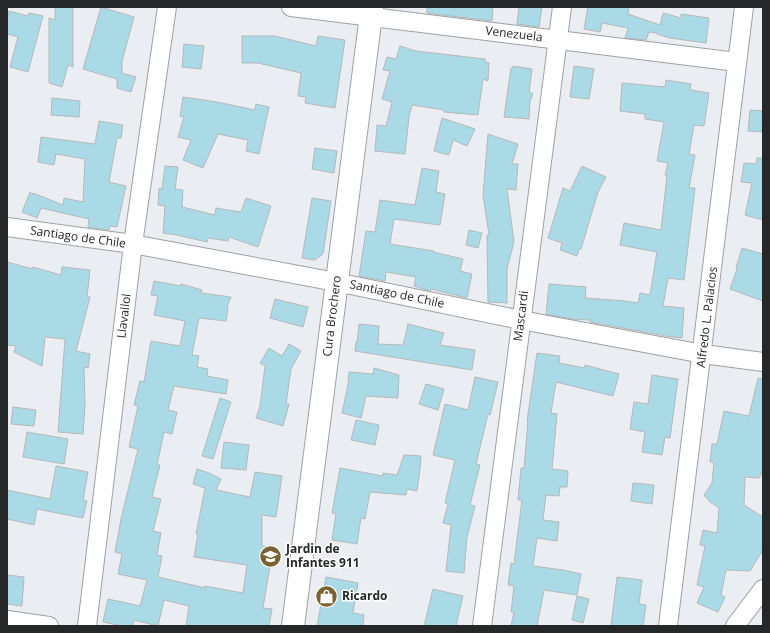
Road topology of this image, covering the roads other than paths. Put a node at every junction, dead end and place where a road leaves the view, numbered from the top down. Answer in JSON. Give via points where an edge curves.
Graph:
{"nodes":[{"id":1,"x":167,"y":7,"type":"edge"},
{"id":2,"x":291,"y":7,"type":"edge"},
{"id":3,"x":562,"y":7,"type":"edge"},
{"id":4,"x":744,"y":7,"type":"edge"},
{"id":5,"x":371,"y":12,"type":"edge"},
{"id":6,"x":557,"y":40,"type":"junction"},
{"id":7,"x":737,"y":62,"type":"junction"},
{"id":8,"x":7,"y":227,"type":"edge"},
{"id":9,"x":133,"y":244,"type":"junction"},
{"id":10,"x":336,"y":282,"type":"junction"},
{"id":11,"x":521,"y":320,"type":"junction"},
{"id":12,"x":703,"y":354,"type":"junction"},
{"id":13,"x":763,"y":362,"type":"edge"},
{"id":14,"x":763,"y":588,"type":"edge"},
{"id":15,"x":7,"y":620,"type":"edge"},
{"id":16,"x":49,"y":626,"type":"edge"},
{"id":17,"x":87,"y":626,"type":"edge"},
{"id":18,"x":293,"y":626,"type":"edge"},
{"id":19,"x":482,"y":626,"type":"edge"},
{"id":20,"x":668,"y":626,"type":"edge"},
{"id":21,"x":735,"y":626,"type":"edge"}],
"edges":[{"from":1,"to":9,"type":"street","name":"Llavallol"},
{"from":2,"to":5,"type":"street","name":"Venezuela"},
{"from":3,"to":6,"type":"street","name":"Mascardi"},
{"from":4,"to":7,"type":"street","name":"Alfredo L. Palacios"},
{"from":5,"to":6,"type":"street","name":"Venezuela"},
{"from":5,"to":10,"type":"street","name":"Cura Brochero"},
{"from":6,"to":7,"type":"street","name":"Venezuela"},
{"from":6,"to":11,"type":"street","name":"Mascardi"},
{"from":7,"to":12,"type":"street","name":"Alfredo L. Palacios"},
{"from":8,"to":9,"type":"street","name":"Santiago de Chile"},
{"from":9,"to":10,"type":"street","name":"Santiago de Chile"},
{"from":9,"to":17,"type":"street","name":"Llavallol"},
{"from":10,"to":11,"type":"street","name":"Santiago de Chile"},
{"from":10,"to":18,"type":"street","name":"Cura Brochero"},
{"from":11,"to":12,"type":"street","name":"Santiago de Chile"},
{"from":11,"to":19,"type":"street","name":"Mascardi"},
{"from":12,"to":13,"type":"street","name":"Santiago de Chile"},
{"from":12,"to":20,"type":"street","name":"Alfredo L. Palacios"},
{"from":14,"to":21,"type":"street"},
{"from":15,"to":16,"type":"street"}]}
